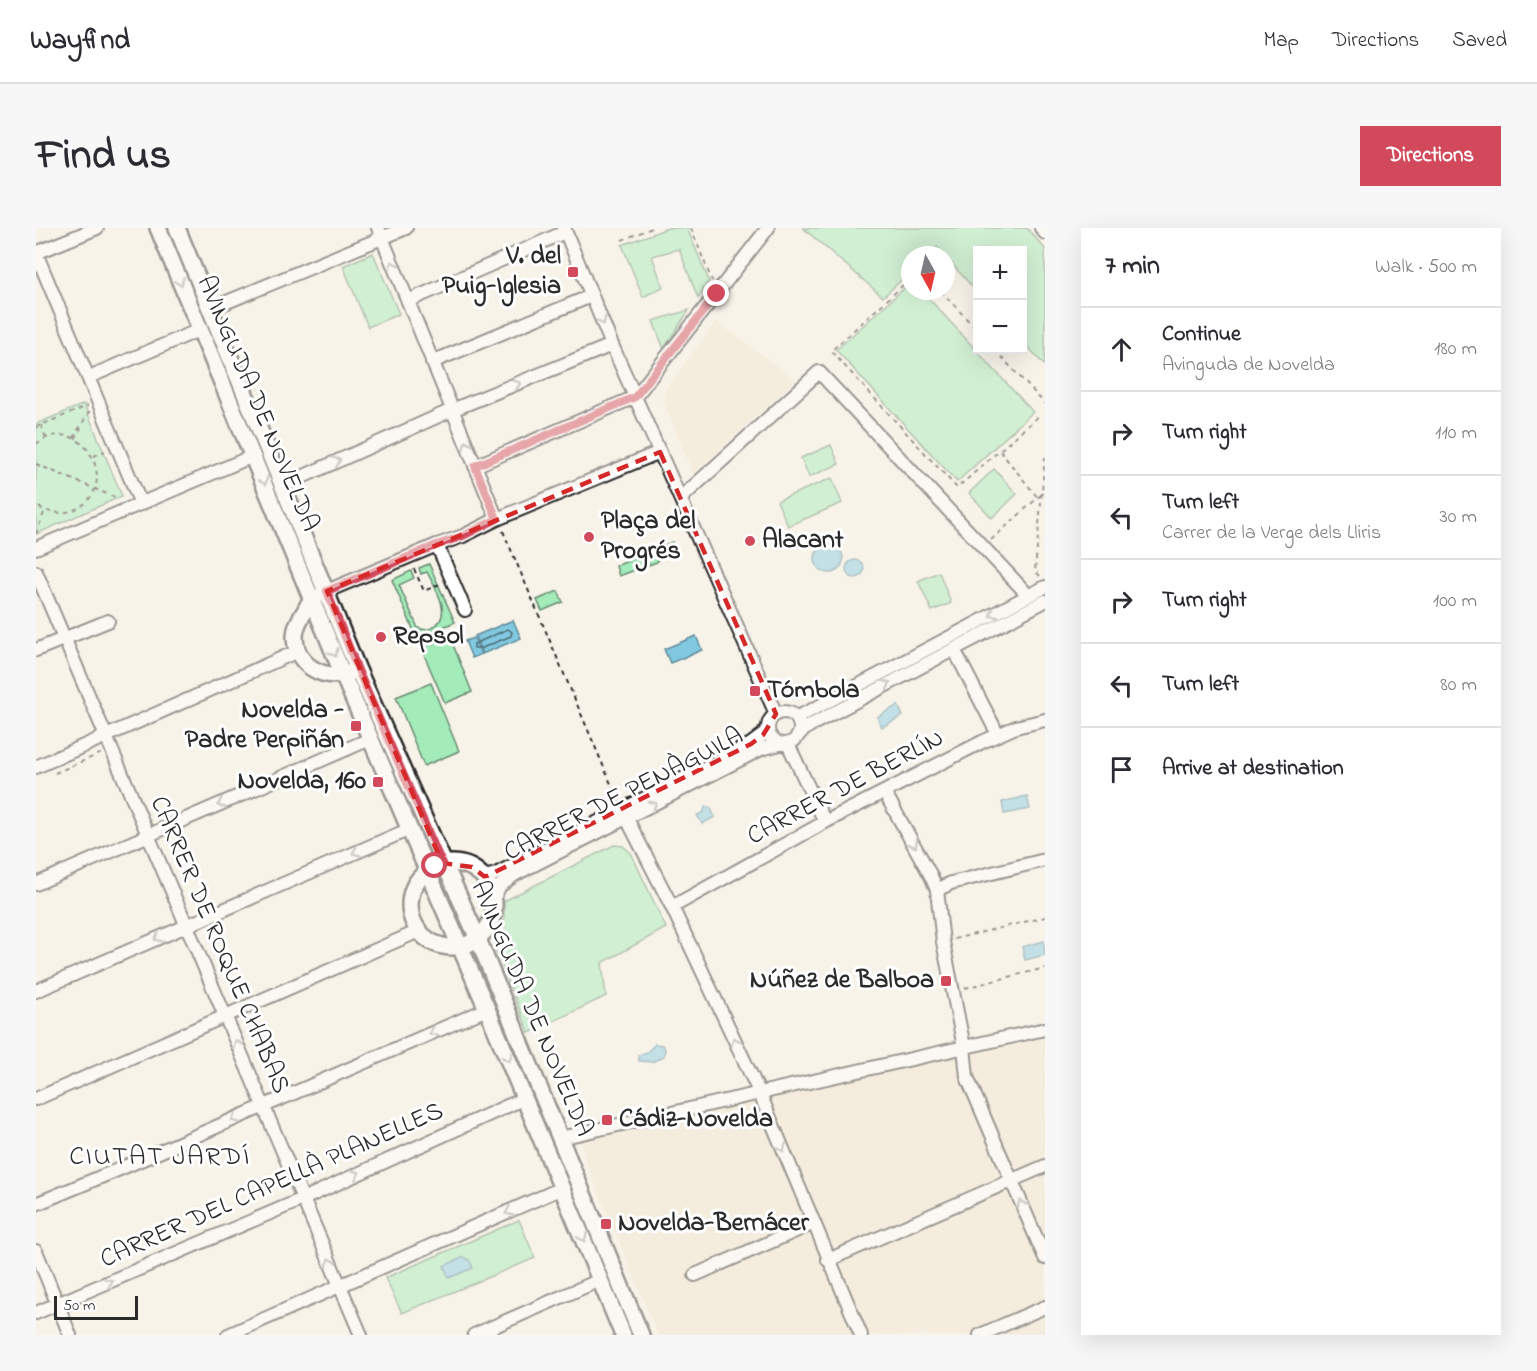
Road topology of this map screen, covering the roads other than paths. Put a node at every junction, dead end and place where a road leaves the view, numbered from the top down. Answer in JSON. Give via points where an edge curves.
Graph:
{"nodes":[{"id":1,"x":97,"y":228,"type":"edge"},
{"id":2,"x":158,"y":228,"type":"edge"},
{"id":3,"x":177,"y":228,"type":"edge"},
{"id":4,"x":406,"y":228,"type":"edge"},
{"id":5,"x":768,"y":228,"type":"edge"},
{"id":6,"x":1041,"y":228,"type":"edge"},
{"id":7,"x":565,"y":230,"type":"edge"},
{"id":8,"x":1045,"y":232,"type":"edge"},
{"id":9,"x":380,"y":233,"type":"edge"},
{"id":10,"x":36,"y":253,"type":"edge"},
{"id":11,"x":591,"y":296,"type":"junction"},
{"id":12,"x":408,"y":302,"type":"junction"},
{"id":13,"x":210,"y":309,"type":"junction"},
{"id":14,"x":192,"y":333,"type":"dead end"},
{"id":15,"x":612,"y":345,"type":"junction"},
{"id":16,"x":432,"y":362,"type":"junction"},
{"id":17,"x":96,"y":374,"type":"dead end"},
{"id":18,"x":635,"y":397,"type":"junction"},
{"id":19,"x":452,"y":410,"type":"junction"},
{"id":20,"x":660,"y":452,"type":"junction"},
{"id":21,"x":254,"y":456,"type":"junction"},
{"id":22,"x":475,"y":466,"type":"junction"},
{"id":23,"x":284,"y":484,"type":"junction"},
{"id":24,"x":681,"y":498,"type":"junction"},
{"id":25,"x":141,"y":504,"type":"junction"},
{"id":26,"x":497,"y":519,"type":"junction"},
{"id":27,"x":437,"y":545,"type":"junction"},
{"id":28,"x":36,"y":548,"type":"edge"},
{"id":29,"x":36,"y":572,"type":"edge"},
{"id":30,"x":1043,"y":583,"type":"edge"},
{"id":31,"x":327,"y":591,"type":"junction"},
{"id":32,"x":1028,"y":596,"type":"junction"},
{"id":33,"x":312,"y":599,"type":"junction"},
{"id":34,"x":1045,"y":601,"type":"edge"},
{"id":35,"x":465,"y":610,"type":"dead end"},
{"id":36,"x":108,"y":621,"type":"dead end"},
{"id":37,"x":64,"y":638,"type":"junction"},
{"id":38,"x":36,"y":650,"type":"edge"},
{"id":39,"x":298,"y":651,"type":"junction"},
{"id":40,"x":958,"y":657,"type":"dead end"},
{"id":41,"x":358,"y":670,"type":"junction"},
{"id":42,"x":343,"y":675,"type":"junction"},
{"id":43,"x":776,"y":714,"type":"junction"},
{"id":44,"x":796,"y":717,"type":"junction"},
{"id":45,"x":1045,"y":720,"type":"edge"},
{"id":46,"x":994,"y":727,"type":"dead end"},
{"id":47,"x":767,"y":729,"type":"junction"},
{"id":48,"x":800,"y":733,"type":"junction"},
{"id":49,"x":105,"y":736,"type":"junction"},
{"id":50,"x":370,"y":739,"type":"junction"},
{"id":51,"x":784,"y":744,"type":"junction"},
{"id":52,"x":36,"y":767,"type":"edge"},
{"id":53,"x":885,"y":793,"type":"junction"},
{"id":54,"x":624,"y":814,"type":"junction"},
{"id":55,"x":825,"y":822,"type":"junction"},
{"id":56,"x":410,"y":829,"type":"junction"},
{"id":57,"x":149,"y":836,"type":"junction"},
{"id":58,"x":1045,"y":860,"type":"edge"},
{"id":59,"x":442,"y":863,"type":"junction"},
{"id":60,"x":428,"y":870,"type":"junction"},
{"id":61,"x":485,"y":877,"type":"junction"},
{"id":62,"x":36,"y":884,"type":"edge"},
{"id":63,"x":937,"y":890,"type":"junction"},
{"id":64,"x":495,"y":896,"type":"junction"},
{"id":65,"x":672,"y":908,"type":"junction"},
{"id":66,"x":186,"y":925,"type":"junction"},
{"id":67,"x":419,"y":932,"type":"junction"},
{"id":68,"x":478,"y":939,"type":"junction"},
{"id":69,"x":460,"y":947,"type":"junction"},
{"id":70,"x":36,"y":991,"type":"edge"},
{"id":71,"x":487,"y":1009,"type":"junction"},
{"id":72,"x":225,"y":1017,"type":"junction"},
{"id":73,"x":1045,"y":1029,"type":"edge"},
{"id":74,"x":964,"y":1047,"type":"junction"},
{"id":75,"x":760,"y":1094,"type":"junction"},
{"id":76,"x":525,"y":1098,"type":"junction"},
{"id":77,"x":36,"y":1099,"type":"edge"},
{"id":78,"x":264,"y":1106,"type":"junction"},
{"id":79,"x":561,"y":1138,"type":"junction"},
{"id":80,"x":1045,"y":1166,"type":"edge"},
{"id":81,"x":1011,"y":1180,"type":"junction"},
{"id":82,"x":562,"y":1188,"type":"junction"},
{"id":83,"x":303,"y":1198,"type":"junction"},
{"id":84,"x":36,"y":1204,"type":"edge"},
{"id":85,"x":814,"y":1223,"type":"junction"},
{"id":86,"x":36,"y":1251,"type":"edge"},
{"id":87,"x":1045,"y":1258,"type":"edge"},
{"id":88,"x":828,"y":1260,"type":"junction"},
{"id":89,"x":695,"y":1275,"type":"dead end"},
{"id":90,"x":600,"y":1280,"type":"junction"},
{"id":91,"x":341,"y":1287,"type":"junction"},
{"id":92,"x":58,"y":1304,"type":"junction"},
{"id":93,"x":1045,"y":1307,"type":"edge"},
{"id":94,"x":36,"y":1313,"type":"edge"},
{"id":95,"x":70,"y":1335,"type":"edge"},
{"id":96,"x":228,"y":1335,"type":"edge"},
{"id":97,"x":361,"y":1335,"type":"edge"},
{"id":98,"x":474,"y":1335,"type":"edge"},
{"id":99,"x":623,"y":1335,"type":"edge"},
{"id":100,"x":641,"y":1335,"type":"edge"},
{"id":101,"x":861,"y":1335,"type":"edge"},
{"id":102,"x":980,"y":1335,"type":"edge"}],
"edges":[{"from":1,"to":10,"type":"street"},
{"from":2,"to":21,"type":"main road","name":"AVINGUDA DE NOVELDA","one_way":true},
{"from":3,"to":13,"type":"main road","name":"AVINGUDA DE NOVELDA"},
{"from":4,"to":9,"type":"street"},
{"from":5,"to":18,"type":"street"},
{"from":6,"to":8,"type":"street"},
{"from":7,"to":11,"type":"street"},
{"from":7,"to":12,"type":"street"},
{"from":12,"to":9,"type":"street","one_way":true},
{"from":9,"to":13,"type":"street"},
{"from":10,"to":25,"type":"street"},
{"from":11,"to":15,"type":"street","one_way":true},
{"from":11,"to":16,"type":"street"},
{"from":12,"to":16,"type":"street"},
{"from":13,"to":23,"type":"main road","name":"AVINGUDA DE NOVELDA"},
{"from":14,"to":17,"type":"street"},
{"from":15,"to":18,"type":"street"},
{"from":19,"to":15,"type":"street","one_way":true},
{"from":16,"to":19,"type":"street"},
{"from":18,"to":20,"type":"street"},
{"from":18,"to":22,"type":"street"},
{"from":22,"to":19,"type":"street","one_way":true},
{"from":23,"to":19,"type":"street","one_way":true},
{"from":20,"to":24,"type":"street"},
{"from":20,"to":26,"type":"street"},
{"from":21,"to":25,"type":"street"},
{"from":21,"to":33,"type":"main road","name":"AVINGUDA DE NOVELDA","one_way":true},
{"from":22,"to":26,"type":"street"},
{"from":23,"to":31,"type":"main road","name":"AVINGUDA DE NOVELDA"},
{"from":24,"to":32,"type":"street","via":[[819,372]]},
{"from":24,"to":43,"type":"street"},
{"from":25,"to":28,"type":"street"},
{"from":26,"to":27,"type":"street"},
{"from":27,"to":31,"type":"street"},
{"from":27,"to":35,"type":"street"},
{"from":29,"to":37,"type":"street","name":"CARRER DE ROQUE CHABAS"},
{"from":30,"to":32,"type":"street"},
{"from":31,"to":33,"type":"main road"},
{"from":31,"to":41,"type":"main road","name":"AVINGUDA DE NOVELDA"},
{"from":32,"to":44,"type":"street","one_way":true},
{"from":33,"to":39,"type":"main road","via":[[297,625]]},
{"from":33,"to":42,"type":"main road","name":"AVINGUDA DE NOVELDA","one_way":true},
{"from":48,"to":34,"type":"street","one_way":true},
{"from":36,"to":37,"type":"street"},
{"from":37,"to":38,"type":"street"},
{"from":37,"to":49,"type":"street","name":"CARRER DE ROQUE CHABAS"},
{"from":39,"to":42,"type":"main road","via":[[315,671]]},
{"from":39,"to":49,"type":"street"},
{"from":40,"to":46,"type":"street"},
{"from":41,"to":42,"type":"main road"},
{"from":41,"to":59,"type":"main road","name":"AVINGUDA DE NOVELDA"},
{"from":42,"to":50,"type":"main road","name":"AVINGUDA DE NOVELDA"},
{"from":43,"to":44,"type":"street","via":[[783,711]]},
{"from":43,"to":47,"type":"street"},
{"from":44,"to":48,"type":"street","via":[[801,724]]},
{"from":45,"to":53,"type":"street","name":"CARRER DE BERLÍN","via":[[991,738]]},
{"from":47,"to":51,"type":"street","via":[[774,741]]},
{"from":47,"to":54,"type":"street","name":"CARRER DE PENÀGUILA","via":[[751,744]]},
{"from":48,"to":51,"type":"street","via":[[795,741]]},
{"from":49,"to":52,"type":"street"},
{"from":49,"to":57,"type":"street","name":"CARRER DE ROQUE CHABAS"},
{"from":50,"to":56,"type":"main road","name":"AVINGUDA DE NOVELDA"},
{"from":50,"to":57,"type":"street","one_way":true},
{"from":54,"to":51,"type":"street","name":"CARRER DE PENÀGUILA","one_way":true,"via":[[761,749]]},
{"from":51,"to":55,"type":"street"},
{"from":53,"to":55,"type":"street","name":"CARRER DE BERLÍN"},
{"from":53,"to":63,"type":"street","one_way":true},
{"from":54,"to":61,"type":"street","name":"CARRER DE PENÀGUILA"},
{"from":54,"to":64,"type":"street","name":"CARRER DE PENÀGUILA","via":[[514,875]]},
{"from":54,"to":65,"type":"street"},
{"from":55,"to":65,"type":"street","name":"CARRER DE BERLÍN"},
{"from":56,"to":60,"type":"main road","name":"AVINGUDA DE NOVELDA"},
{"from":56,"to":66,"type":"street","one_way":true},
{"from":57,"to":62,"type":"street"},
{"from":57,"to":66,"type":"street","name":"CARRER DE ROQUE CHABAS"},
{"from":58,"to":63,"type":"street"},
{"from":59,"to":60,"type":"main road"},
{"from":59,"to":61,"type":"main road","via":[[458,862]]},
{"from":59,"to":68,"type":"main road","name":"AVINGUDA DE NOVELDA"},
{"from":60,"to":67,"type":"main road","via":[[416,882],[410,898],[411,915]]},
{"from":60,"to":69,"type":"main road","name":"AVINGUDA DE NOVELDA"},
{"from":61,"to":64,"type":"main road"},
{"from":63,"to":74,"type":"street"},
{"from":64,"to":68,"type":"main road","via":[[495,912]]},
{"from":75,"to":65,"type":"street","one_way":true},
{"from":66,"to":70,"type":"street","one_way":true},
{"from":66,"to":72,"type":"street","name":"CARRER DE ROQUE CHABAS"},
{"from":67,"to":69,"type":"main road","via":[[439,945]]},
{"from":67,"to":72,"type":"street"},
{"from":68,"to":69,"type":"main road"},
{"from":68,"to":79,"type":"main road","name":"AVINGUDA DE NOVELDA"},
{"from":69,"to":71,"type":"main road","name":"AVINGUDA DE NOVELDA"},
{"from":71,"to":76,"type":"main road","name":"AVINGUDA DE NOVELDA","one_way":true},
{"from":71,"to":78,"type":"street","one_way":true},
{"from":72,"to":77,"type":"street"},
{"from":78,"to":72,"type":"street","name":"CARRER DE ROQUE CHABAS","one_way":true},
{"from":73,"to":74,"type":"street"},
{"from":74,"to":75,"type":"street"},
{"from":74,"to":81,"type":"street","via":[[967,1077]]},
{"from":75,"to":79,"type":"street"},
{"from":75,"to":85,"type":"street","one_way":true},
{"from":76,"to":82,"type":"main road","name":"AVINGUDA DE NOVELDA"},
{"from":83,"to":76,"type":"street","name":"CARRER DEL CAPELLÀ PLANELLES","one_way":true},
{"from":78,"to":83,"type":"street","name":"CARRER DE ROQUE CHABAS"},
{"from":78,"to":84,"type":"street","one_way":true},
{"from":79,"to":100,"type":"main road","name":"AVINGUDA DE NOVELDA"},
{"from":80,"to":81,"type":"street"},
{"from":87,"to":81,"type":"street","one_way":true},
{"from":81,"to":88,"type":"street"},
{"from":82,"to":90,"type":"main road","name":"AVINGUDA DE NOVELDA","one_way":true},
{"from":82,"to":91,"type":"street","one_way":true},
{"from":91,"to":83,"type":"street","name":"CARRER DE ROQUE CHABAS","one_way":true},
{"from":92,"to":83,"type":"street","name":"CARRER DEL CAPELLÀ PLANELLES","one_way":true},
{"from":85,"to":88,"type":"street"},
{"from":85,"to":89,"type":"street"},
{"from":86,"to":92,"type":"street"},
{"from":88,"to":101,"type":"street"},
{"from":90,"to":98,"type":"street"},
{"from":90,"to":99,"type":"main road","name":"AVINGUDA DE NOVELDA"},
{"from":91,"to":96,"type":"street"},
{"from":91,"to":97,"type":"street","name":"CARRER DE ROQUE CHABAS"},
{"from":92,"to":94,"type":"street","name":"CARRER DEL CAPELLÀ PLANELLES"},
{"from":92,"to":95,"type":"street"},
{"from":93,"to":102,"type":"street"}]}
